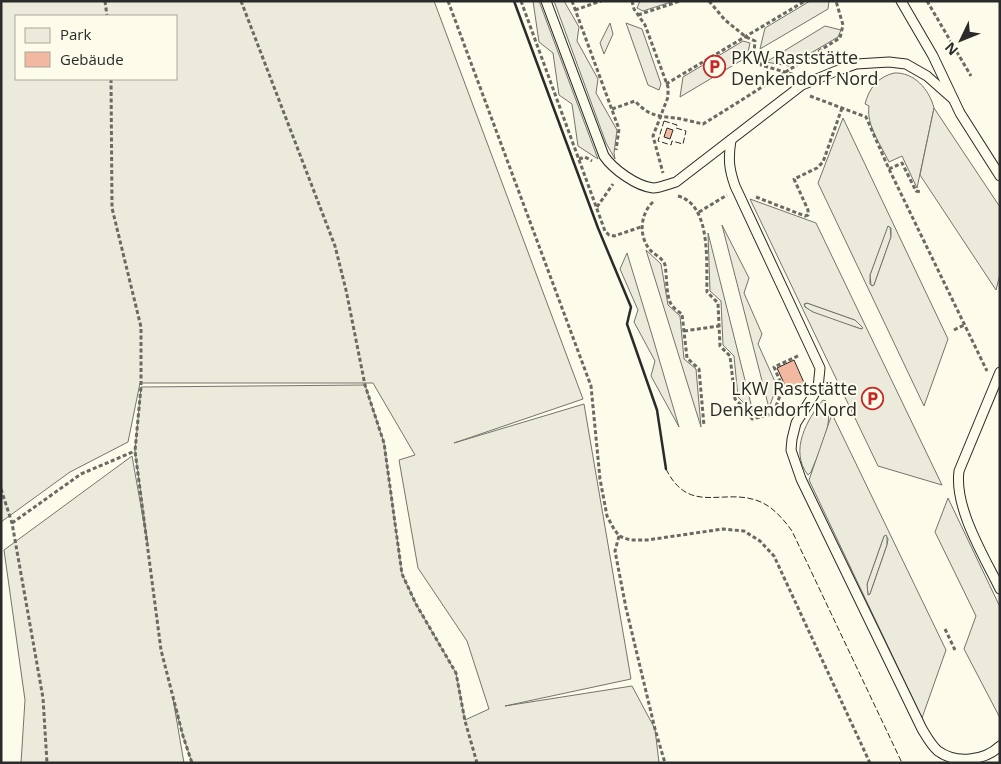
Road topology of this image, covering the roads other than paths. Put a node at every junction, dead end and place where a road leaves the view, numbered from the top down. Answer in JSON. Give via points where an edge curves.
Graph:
{"nodes":[{"id":1,"x":546,"y":1,"type":"edge"},
{"id":2,"x":901,"y":1,"type":"edge"},
{"id":3,"x":953,"y":100,"type":"junction"},
{"id":4,"x":731,"y":140,"type":"junction"},
{"id":5,"x":1000,"y":176,"type":"edge"},
{"id":6,"x":1000,"y":372,"type":"edge"},
{"id":7,"x":1000,"y":589,"type":"edge"},
{"id":8,"x":1000,"y":746,"type":"edge"}],
"edges":[{"from":1,"to":4,"type":"lane","via":[[604,156],[621,174],[653,188],[676,182]]},
{"from":2,"to":3,"type":"lane","via":[[933,56]]},
{"from":3,"to":4,"type":"lane","via":[[927,76],[906,64],[856,64],[802,85]]},
{"from":3,"to":5,"type":"lane"},
{"from":4,"to":8,"type":"lane","via":[[730,172],[820,368],[818,388],[796,423],[792,439],[791,450],[801,479],[930,742],[944,756],[965,760],[975,760]]},
{"from":6,"to":7,"type":"lane","via":[[961,466],[958,481],[962,508]]}]}
